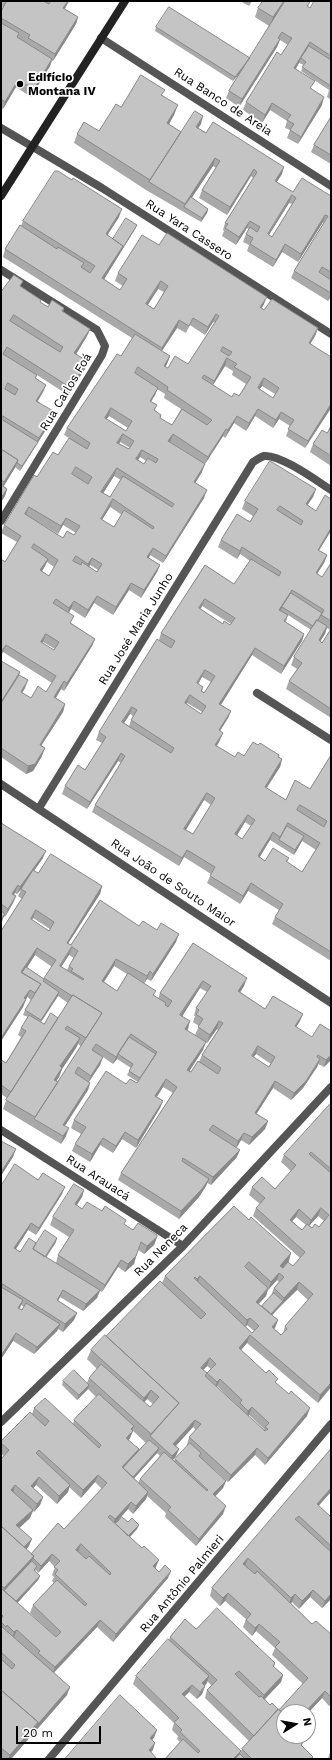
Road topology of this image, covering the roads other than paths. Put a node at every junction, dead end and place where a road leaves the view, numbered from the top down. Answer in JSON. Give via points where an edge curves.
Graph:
{"nodes":[{"id":1,"x":125,"y":1,"type":"edge"},
{"id":2,"x":101,"y":38,"type":"junction"},
{"id":3,"x":1,"y":128,"type":"edge"},
{"id":4,"x":32,"y":147,"type":"junction"},
{"id":5,"x":331,"y":186,"type":"edge"},
{"id":6,"x":1,"y":196,"type":"edge"},
{"id":7,"x":1,"y":270,"type":"edge"},
{"id":8,"x":331,"y":334,"type":"edge"},
{"id":9,"x":331,"y":490,"type":"edge"},
{"id":10,"x":1,"y":520,"type":"edge"},
{"id":11,"x":257,"y":693,"type":"dead end"},
{"id":12,"x":331,"y":740,"type":"edge"},
{"id":13,"x":1,"y":784,"type":"edge"},
{"id":14,"x":39,"y":808,"type":"junction"},
{"id":15,"x":331,"y":1002,"type":"edge"},
{"id":16,"x":331,"y":1088,"type":"edge"},
{"id":17,"x":1,"y":1130,"type":"edge"},
{"id":18,"x":183,"y":1246,"type":"junction"},
{"id":19,"x":1,"y":1422,"type":"edge"},
{"id":20,"x":331,"y":1424,"type":"edge"},
{"id":21,"x":49,"y":1759,"type":"edge"}],
"edges":[{"from":1,"to":2,"type":"main road"},
{"from":2,"to":4,"type":"main road"},
{"from":2,"to":5,"type":"street","name":"Rua Banco de Areia"},
{"from":3,"to":4,"type":"street","name":"Rua Yara Cassero"},
{"from":4,"to":6,"type":"main road"},
{"from":4,"to":8,"type":"street","name":"Rua Yara Cassero","via":[[102,188]]},
{"from":7,"to":10,"type":"street","name":"Rua Carlos Foá","via":[[97,330],[105,346],[102,355]]},
{"from":9,"to":14,"type":"street","name":"Rua José Maria Junho","via":[[274,457],[265,456],[254,462]]},
{"from":11,"to":12,"type":"street"},
{"from":13,"to":14,"type":"street","name":"Rua João de Souto Maior"},
{"from":14,"to":15,"type":"street","name":"Rua João de Souto Maior"},
{"from":16,"to":18,"type":"street","name":"Rua Neneca"},
{"from":17,"to":18,"type":"street","name":"Rua Arauacá"},
{"from":18,"to":19,"type":"street","name":"Rua Neneca"},
{"from":20,"to":21,"type":"street","name":"Rua Antônio Palmieri"}]}
